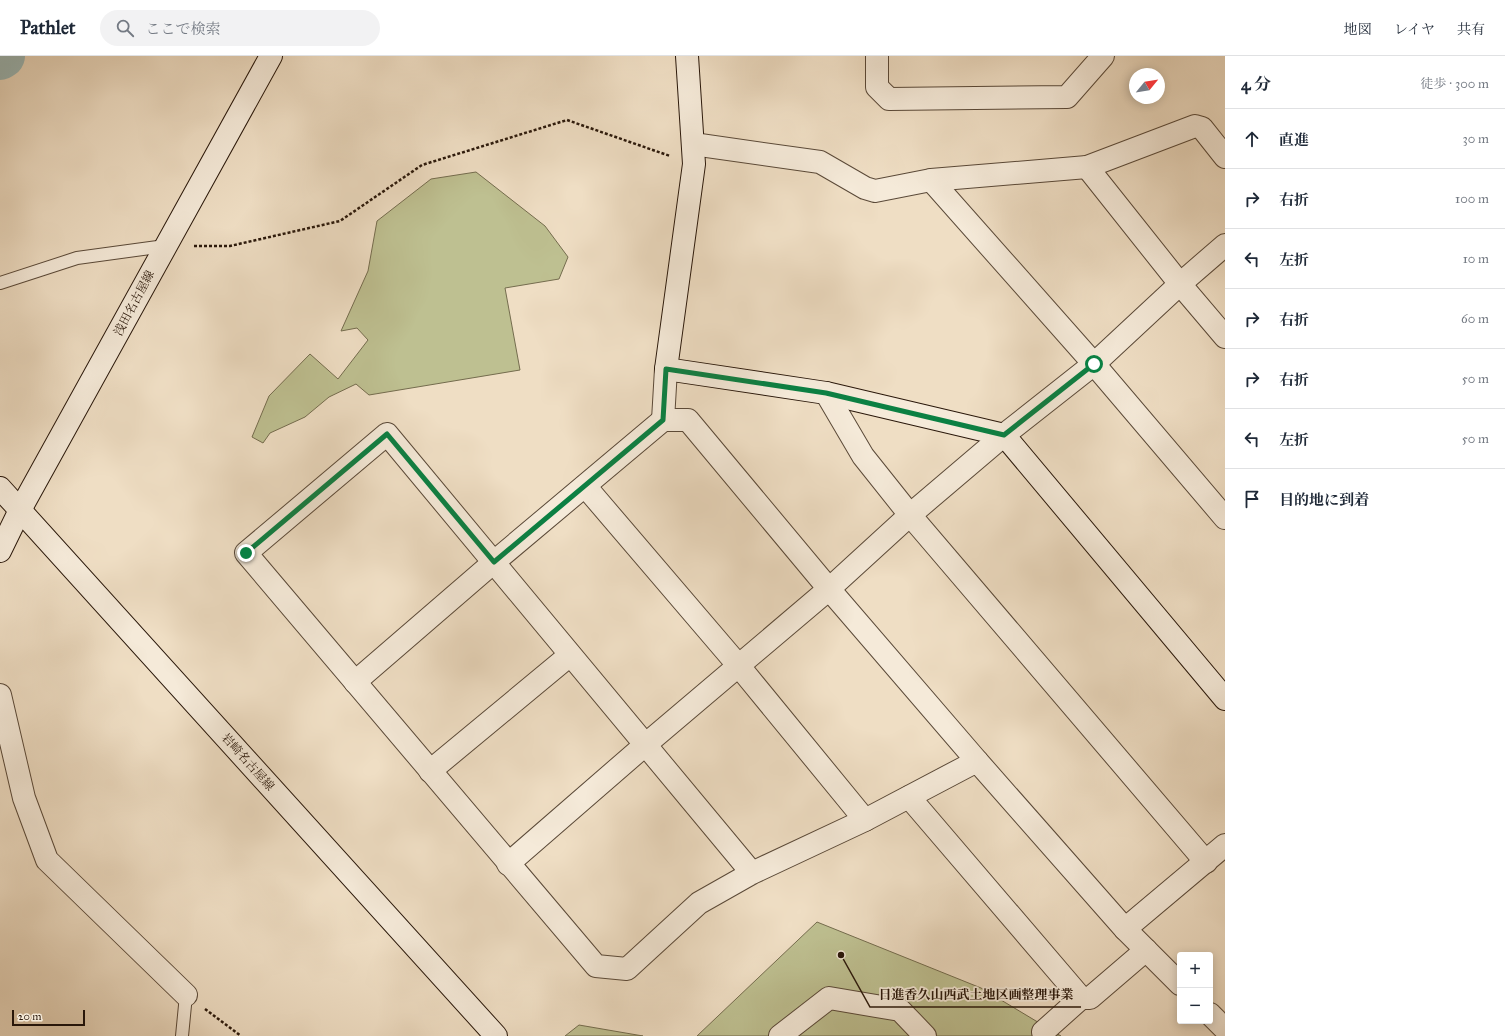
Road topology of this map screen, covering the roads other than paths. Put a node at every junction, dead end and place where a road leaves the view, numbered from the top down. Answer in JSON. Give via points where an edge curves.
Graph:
{"nodes":[{"id":1,"x":271,"y":56,"type":"edge"},
{"id":2,"x":688,"y":56,"type":"edge"},
{"id":3,"x":877,"y":56,"type":"edge"},
{"id":4,"x":1103,"y":56,"type":"edge"},
{"id":5,"x":693,"y":154,"type":"junction"},
{"id":6,"x":1225,"y":157,"type":"edge"},
{"id":7,"x":1087,"y":167,"type":"junction"},
{"id":8,"x":931,"y":180,"type":"junction"},
{"id":9,"x":1225,"y":245,"type":"edge"},
{"id":10,"x":165,"y":246,"type":"junction"},
{"id":11,"x":0,"y":283,"type":"edge"},
{"id":12,"x":1180,"y":284,"type":"junction"},
{"id":13,"x":1225,"y":337,"type":"edge"},
{"id":14,"x":1094,"y":364,"type":"junction"},
{"id":15,"x":666,"y":369,"type":"junction"},
{"id":16,"x":826,"y":393,"type":"junction"},
{"id":17,"x":663,"y":420,"type":"junction"},
{"id":18,"x":1004,"y":435,"type":"junction"},
{"id":19,"x":585,"y":486,"type":"junction"},
{"id":20,"x":0,"y":488,"type":"edge"},
{"id":21,"x":20,"y":510,"type":"junction"},
{"id":22,"x":910,"y":515,"type":"junction"},
{"id":23,"x":1225,"y":518,"type":"edge"},
{"id":24,"x":0,"y":551,"type":"edge"},
{"id":25,"x":494,"y":562,"type":"junction"},
{"id":26,"x":829,"y":589,"type":"junction"},
{"id":27,"x":570,"y":654,"type":"junction"},
{"id":28,"x":738,"y":665,"type":"junction"},
{"id":29,"x":355,"y":682,"type":"junction"},
{"id":30,"x":0,"y":695,"type":"edge"},
{"id":31,"x":1225,"y":699,"type":"edge"},
{"id":32,"x":645,"y":745,"type":"junction"},
{"id":33,"x":977,"y":761,"type":"junction"},
{"id":34,"x":430,"y":771,"type":"junction"},
{"id":35,"x":909,"y":796,"type":"junction"},
{"id":36,"x":865,"y":820,"type":"junction"},
{"id":37,"x":1225,"y":845,"type":"edge"},
{"id":38,"x":1206,"y":862,"type":"junction"},
{"id":39,"x":508,"y":864,"type":"junction"},
{"id":40,"x":752,"y":873,"type":"junction"},
{"id":41,"x":1125,"y":929,"type":"junction"},
{"id":42,"x":1146,"y":950,"type":"junction"},
{"id":43,"x":1177,"y":981,"type":"edge"},
{"id":44,"x":186,"y":995,"type":"joint"},
{"id":45,"x":1081,"y":998,"type":"junction"},
{"id":46,"x":1213,"y":1017,"type":"edge"},
{"id":47,"x":1225,"y":1029,"type":"edge"},
{"id":48,"x":1043,"y":1032,"type":"dead end"},
{"id":49,"x":182,"y":1036,"type":"edge"},
{"id":50,"x":496,"y":1036,"type":"edge"},
{"id":51,"x":780,"y":1036,"type":"edge"},
{"id":52,"x":925,"y":1036,"type":"edge"}],
"edges":[{"from":1,"to":10,"type":"street","name":"浅田名古屋線"},
{"from":2,"to":5,"type":"street"},
{"from":3,"to":4,"type":"street","via":[[877,87],[889,100],[1067,97]]},
{"from":5,"to":8,"type":"street","via":[[820,162],[865,188],[875,191]]},
{"from":5,"to":15,"type":"street"},
{"from":6,"to":7,"type":"street","via":[[1202,128],[1194,126]]},
{"from":7,"to":8,"type":"street"},
{"from":7,"to":12,"type":"street"},
{"from":8,"to":14,"type":"street"},
{"from":9,"to":12,"type":"street"},
{"from":10,"to":11,"type":"lane","via":[[77,258]]},
{"from":10,"to":21,"type":"street","name":"浅田名古屋線"},
{"from":12,"to":13,"type":"street"},
{"from":12,"to":14,"type":"street"},
{"from":14,"to":18,"type":"street"},
{"from":14,"to":23,"type":"street"},
{"from":15,"to":16,"type":"street"},
{"from":15,"to":17,"type":"street"},
{"from":16,"to":18,"type":"street"},
{"from":16,"to":22,"type":"street","via":[[863,456]]},
{"from":17,"to":19,"type":"street"},
{"from":17,"to":26,"type":"street","via":[[688,420]]},
{"from":18,"to":22,"type":"street"},
{"from":18,"to":31,"type":"street"},
{"from":19,"to":25,"type":"street"},
{"from":19,"to":28,"type":"street"},
{"from":20,"to":21,"type":"street","name":"岩崎名古屋線"},
{"from":21,"to":24,"type":"street","name":"浅田名古屋線"},
{"from":21,"to":50,"type":"street","name":"岩崎名古屋線"},
{"from":22,"to":26,"type":"street"},
{"from":22,"to":38,"type":"street"},
{"from":25,"to":27,"type":"street"},
{"from":25,"to":29,"type":"street"},
{"from":25,"to":29,"type":"street","via":[[387,434],[246,553]]},
{"from":26,"to":28,"type":"street"},
{"from":26,"to":33,"type":"street"},
{"from":27,"to":32,"type":"street"},
{"from":27,"to":34,"type":"street"},
{"from":28,"to":32,"type":"street"},
{"from":28,"to":36,"type":"street"},
{"from":29,"to":34,"type":"street"},
{"from":30,"to":44,"type":"street","via":[[24,798],[47,860]]},
{"from":32,"to":39,"type":"street"},
{"from":32,"to":40,"type":"street"},
{"from":33,"to":35,"type":"street"},
{"from":33,"to":41,"type":"street"},
{"from":34,"to":39,"type":"street"},
{"from":35,"to":36,"type":"street"},
{"from":35,"to":45,"type":"street"},
{"from":36,"to":40,"type":"street"},
{"from":37,"to":38,"type":"street"},
{"from":38,"to":41,"type":"street"},
{"from":39,"to":40,"type":"street","via":[[596,966],[627,969],[699,902]]},
{"from":41,"to":42,"type":"street"},
{"from":42,"to":43,"type":"street"},
{"from":42,"to":45,"type":"street","via":[[1090,998]]},
{"from":44,"to":49,"type":"lane"},
{"from":45,"to":48,"type":"street"},
{"from":46,"to":47,"type":"street"},
{"from":51,"to":52,"type":"street","via":[[829,998],[900,1010]]}]}
